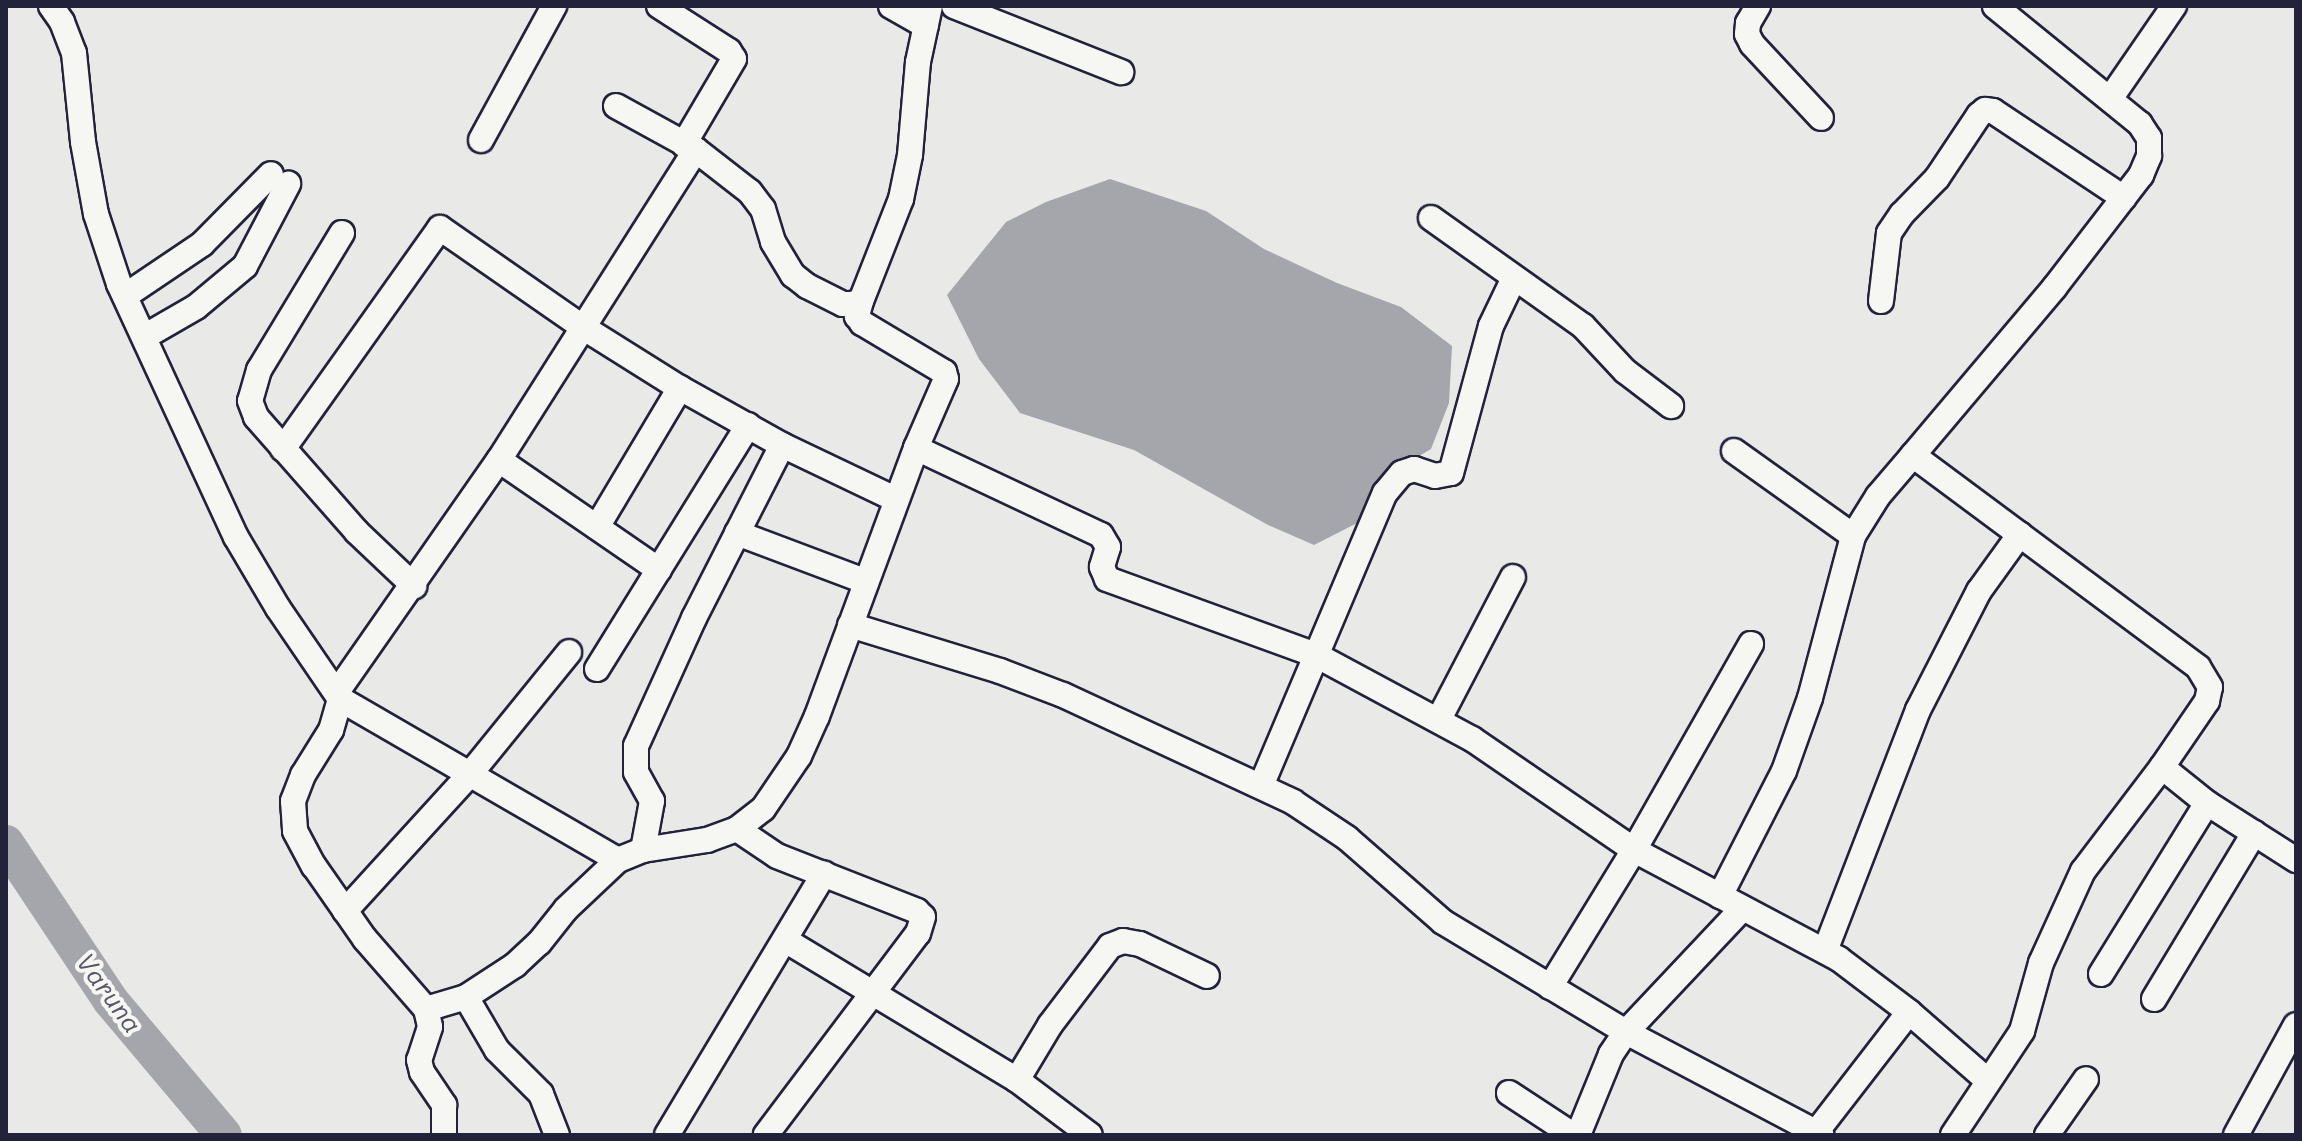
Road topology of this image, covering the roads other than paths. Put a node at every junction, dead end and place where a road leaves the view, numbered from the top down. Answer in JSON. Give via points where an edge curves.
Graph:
{"nodes":[{"id":1,"x":51,"y":6,"type":"edge"},
{"id":2,"x":554,"y":6,"type":"edge"},
{"id":3,"x":659,"y":6,"type":"edge"},
{"id":4,"x":891,"y":6,"type":"edge"},
{"id":5,"x":954,"y":6,"type":"edge"},
{"id":6,"x":1758,"y":6,"type":"edge"},
{"id":7,"x":1995,"y":6,"type":"edge"},
{"id":8,"x":2174,"y":6,"type":"edge"},
{"id":9,"x":928,"y":16,"type":"edge"},
{"id":10,"x":1121,"y":72,"type":"dead end"},
{"id":11,"x":2110,"y":99,"type":"junction"},
{"id":12,"x":616,"y":106,"type":"dead end"},
{"id":13,"x":1821,"y":118,"type":"dead end"},
{"id":14,"x":481,"y":140,"type":"dead end"},
{"id":15,"x":690,"y":147,"type":"junction"},
{"id":16,"x":2124,"y":198,"type":"junction"},
{"id":17,"x":1431,"y":218,"type":"dead end"},
{"id":18,"x":342,"y":233,"type":"dead end"},
{"id":19,"x":1514,"y":278,"type":"junction"},
{"id":20,"x":125,"y":296,"type":"junction"},
{"id":21,"x":861,"y":301,"type":"junction"},
{"id":22,"x":1881,"y":301,"type":"dead end"},
{"id":23,"x":581,"y":326,"type":"junction"},
{"id":24,"x":144,"y":337,"type":"junction"},
{"id":25,"x":680,"y":388,"type":"junction"},
{"id":26,"x":1671,"y":406,"type":"dead end"},
{"id":27,"x":748,"y":425,"type":"junction"},
{"id":28,"x":782,"y":445,"type":"junction"},
{"id":29,"x":916,"y":448,"type":"junction"},
{"id":30,"x":283,"y":449,"type":"junction"},
{"id":31,"x":1734,"y":451,"type":"dead end"},
{"id":32,"x":1913,"y":455,"type":"junction"},
{"id":33,"x":499,"y":460,"type":"junction"},
{"id":34,"x":895,"y":499,"type":"junction"},
{"id":35,"x":597,"y":527,"type":"junction"},
{"id":36,"x":737,"y":533,"type":"junction"},
{"id":37,"x":2020,"y":534,"type":"junction"},
{"id":38,"x":1853,"y":536,"type":"junction"},
{"id":39,"x":659,"y":570,"type":"junction"},
{"id":40,"x":1513,"y":577,"type":"dead end"},
{"id":41,"x":865,"y":581,"type":"junction"},
{"id":42,"x":414,"y":586,"type":"junction"},
{"id":43,"x":850,"y":625,"type":"junction"},
{"id":44,"x":1751,"y":644,"type":"dead end"},
{"id":45,"x":569,"y":652,"type":"dead end"},
{"id":46,"x":1316,"y":655,"type":"junction"},
{"id":47,"x":597,"y":669,"type":"dead end"},
{"id":48,"x":338,"y":696,"type":"junction"},
{"id":49,"x":1439,"y":719,"type":"junction"},
{"id":50,"x":2162,"y":767,"type":"junction"},
{"id":51,"x":470,"y":774,"type":"junction"},
{"id":52,"x":1261,"y":786,"type":"junction"},
{"id":53,"x":2207,"y":803,"type":"junction"},
{"id":54,"x":737,"y":829,"type":"junction"},
{"id":55,"x":2254,"y":833,"type":"junction"},
{"id":56,"x":643,"y":850,"type":"junction"},
{"id":57,"x":1634,"y":850,"type":"junction"},
{"id":58,"x":618,"y":860,"type":"junction"},
{"id":59,"x":2296,"y":860,"type":"edge"},
{"id":60,"x":824,"y":874,"type":"junction"},
{"id":61,"x":1720,"y":896,"type":"junction"},
{"id":62,"x":1743,"y":908,"type":"junction"},
{"id":63,"x":345,"y":911,"type":"junction"},
{"id":64,"x":785,"y":940,"type":"junction"},
{"id":65,"x":1825,"y":951,"type":"junction"},
{"id":66,"x":2101,"y":974,"type":"dead end"},
{"id":67,"x":1207,"y":976,"type":"dead end"},
{"id":68,"x":1550,"y":987,"type":"junction"},
{"id":69,"x":873,"y":994,"type":"junction"},
{"id":70,"x":466,"y":997,"type":"junction"},
{"id":71,"x":2154,"y":999,"type":"dead end"},
{"id":72,"x":426,"y":1009,"type":"junction"},
{"id":73,"x":1909,"y":1012,"type":"junction"},
{"id":74,"x":2296,"y":1025,"type":"edge"},
{"id":75,"x":1626,"y":1032,"type":"junction"},
{"id":76,"x":2086,"y":1079,"type":"dead end"},
{"id":77,"x":1017,"y":1080,"type":"junction"},
{"id":78,"x":1988,"y":1081,"type":"junction"},
{"id":79,"x":1509,"y":1093,"type":"dead end"},
{"id":80,"x":1964,"y":1131,"type":"edge"},
{"id":81,"x":1817,"y":1134,"type":"edge"},
{"id":82,"x":444,"y":1135,"type":"edge"},
{"id":83,"x":557,"y":1135,"type":"edge"},
{"id":84,"x":667,"y":1135,"type":"edge"},
{"id":85,"x":766,"y":1135,"type":"edge"},
{"id":86,"x":1090,"y":1135,"type":"edge"},
{"id":87,"x":1575,"y":1135,"type":"edge"},
{"id":88,"x":2047,"y":1135,"type":"edge"},
{"id":89,"x":2236,"y":1135,"type":"edge"}],
"edges":[{"from":1,"to":20,"type":"street","via":[[74,53],[96,214]]},
{"from":2,"to":14,"type":"street"},
{"from":3,"to":15,"type":"street","via":[[734,59]]},
{"from":4,"to":9,"type":"street"},
{"from":5,"to":10,"type":"street"},
{"from":6,"to":13,"type":"street","via":[[1748,23],[1752,44]]},
{"from":7,"to":11,"type":"street"},
{"from":8,"to":11,"type":"street"},
{"from":9,"to":21,"type":"street","via":[[901,199]]},
{"from":11,"to":16,"type":"street","via":[[2149,138],[2149,156]]},
{"from":12,"to":15,"type":"street"},
{"from":15,"to":21,"type":"street","via":[[756,201],[793,275],[843,304]]},
{"from":15,"to":23,"type":"street"},
{"from":16,"to":22,"type":"street","via":[[1985,110],[1889,233]]},
{"from":16,"to":32,"type":"street"},
{"from":17,"to":19,"type":"street"},
{"from":18,"to":30,"type":"street","via":[[252,385],[256,417]]},
{"from":19,"to":26,"type":"street","via":[[1583,326],[1625,371]]},
{"from":19,"to":46,"type":"street","via":[[1491,326],[1451,473],[1435,476],[1414,469],[1394,481]]},
{"from":20,"to":24,"type":"street"},
{"from":20,"to":24,"type":"street","via":[[202,244],[280,179],[245,266],[196,307]]},
{"from":21,"to":29,"type":"street","via":[[857,316],[862,323],[944,372],[946,379]]},
{"from":23,"to":25,"type":"street"},
{"from":23,"to":30,"type":"street","via":[[440,228]]},
{"from":23,"to":33,"type":"street"},
{"from":24,"to":48,"type":"street","via":[[236,537]]},
{"from":25,"to":27,"type":"street"},
{"from":25,"to":35,"type":"street"},
{"from":27,"to":28,"type":"street"},
{"from":27,"to":39,"type":"street"},
{"from":28,"to":34,"type":"street"},
{"from":28,"to":36,"type":"street"},
{"from":29,"to":34,"type":"street"},
{"from":29,"to":46,"type":"street","via":[[1101,535],[1108,547],[1102,567],[1107,579]]},
{"from":30,"to":42,"type":"street","via":[[383,561]]},
{"from":31,"to":38,"type":"street"},
{"from":32,"to":37,"type":"street"},
{"from":32,"to":38,"type":"street"},
{"from":33,"to":35,"type":"street"},
{"from":33,"to":42,"type":"street"},
{"from":34,"to":41,"type":"street"},
{"from":35,"to":39,"type":"street"},
{"from":36,"to":41,"type":"street"},
{"from":36,"to":56,"type":"street","via":[[636,746],[636,772],[652,801]]},
{"from":37,"to":50,"type":"street","via":[[2207,676],[2207,701]]},
{"from":37,"to":65,"type":"street","via":[[1979,591],[1918,710]]},
{"from":38,"to":61,"type":"street","via":[[1810,698],[1784,771]]},
{"from":39,"to":47,"type":"street"},
{"from":40,"to":49,"type":"street"},
{"from":41,"to":43,"type":"street"},
{"from":42,"to":48,"type":"street"},
{"from":43,"to":52,"type":"street","via":[[1063,695]]},
{"from":43,"to":54,"type":"street","via":[[799,756],[763,809]]},
{"from":44,"to":57,"type":"street"},
{"from":45,"to":51,"type":"street"},
{"from":46,"to":49,"type":"street"},
{"from":46,"to":52,"type":"street"},
{"from":48,"to":51,"type":"street"},
{"from":48,"to":63,"type":"street","via":[[331,730],[293,801],[295,831]]},
{"from":49,"to":57,"type":"street"},
{"from":50,"to":53,"type":"street"},
{"from":50,"to":78,"type":"street","via":[[2083,871],[2041,963],[2022,1031]]},
{"from":51,"to":58,"type":"street"},
{"from":51,"to":63,"type":"street"},
{"from":52,"to":68,"type":"street","via":[[1347,838],[1443,922]]},
{"from":53,"to":55,"type":"street"},
{"from":53,"to":66,"type":"street"},
{"from":54,"to":56,"type":"street","via":[[707,840]]},
{"from":54,"to":60,"type":"street","via":[[777,856]]},
{"from":55,"to":59,"type":"street"},
{"from":55,"to":71,"type":"street"},
{"from":56,"to":58,"type":"street"},
{"from":57,"to":61,"type":"street"},
{"from":57,"to":68,"type":"street"},
{"from":58,"to":70,"type":"street","via":[[523,958]]},
{"from":60,"to":64,"type":"street"},
{"from":60,"to":69,"type":"street","via":[[923,917],[918,933]]},
{"from":61,"to":62,"type":"street"},
{"from":62,"to":65,"type":"street"},
{"from":62,"to":75,"type":"street"},
{"from":63,"to":72,"type":"street"},
{"from":64,"to":69,"type":"street"},
{"from":64,"to":84,"type":"street"},
{"from":65,"to":73,"type":"street"},
{"from":67,"to":77,"type":"street","via":[[1140,944],[1123,941],[1110,946],[1050,1025]]},
{"from":68,"to":75,"type":"street"},
{"from":69,"to":77,"type":"street"},
{"from":69,"to":85,"type":"street"},
{"from":70,"to":72,"type":"street"},
{"from":70,"to":83,"type":"street","via":[[497,1050],[541,1094]]},
{"from":72,"to":82,"type":"street","via":[[430,1027],[419,1060],[444,1105]]},
{"from":73,"to":78,"type":"street"},
{"from":73,"to":81,"type":"street"},
{"from":74,"to":89,"type":"street"},
{"from":75,"to":81,"type":"street"},
{"from":75,"to":87,"type":"street"},
{"from":76,"to":88,"type":"street"},
{"from":77,"to":86,"type":"street"},
{"from":78,"to":80,"type":"street"},
{"from":79,"to":87,"type":"street"}]}
